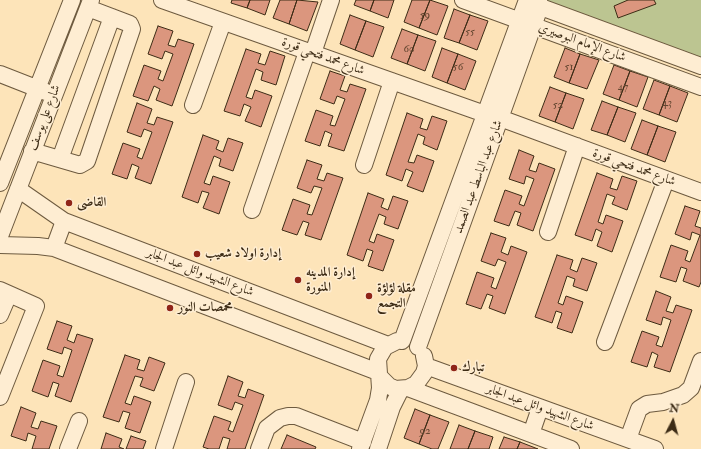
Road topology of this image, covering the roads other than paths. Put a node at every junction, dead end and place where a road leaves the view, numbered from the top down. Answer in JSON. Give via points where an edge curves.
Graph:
{"nodes":[{"id":1,"x":72,"y":0,"type":"edge"},
{"id":2,"x":162,"y":0,"type":"edge"},
{"id":3,"x":331,"y":0,"type":"edge"},
{"id":4,"x":463,"y":0,"type":"edge"},
{"id":5,"x":530,"y":2,"type":"edge"},
{"id":6,"x":89,"y":4,"type":"edge"},
{"id":7,"x":112,"y":17,"type":"junction"},
{"id":8,"x":224,"y":22,"type":"junction"},
{"id":9,"x":526,"y":23,"type":"junction"},
{"id":10,"x":310,"y":52,"type":"junction"},
{"id":11,"x":701,"y":66,"type":"edge"},
{"id":12,"x":0,"y":74,"type":"edge"},
{"id":13,"x":392,"y":82,"type":"junction"},
{"id":14,"x":701,"y":87,"type":"edge"},
{"id":15,"x":37,"y":88,"type":"junction"},
{"id":16,"x":54,"y":95,"type":"junction"},
{"id":17,"x":193,"y":105,"type":"dead end"},
{"id":18,"x":485,"y":114,"type":"junction"},
{"id":19,"x":500,"y":118,"type":"junction"},
{"id":20,"x":577,"y":146,"type":"junction"},
{"id":21,"x":32,"y":151,"type":"junction"},
{"id":22,"x":60,"y":159,"type":"junction"},
{"id":23,"x":364,"y":165,"type":"dead end"},
{"id":24,"x":666,"y":180,"type":"junction"},
{"id":25,"x":0,"y":183,"type":"edge"},
{"id":26,"x":18,"y":189,"type":"junction"},
{"id":27,"x":701,"y":192,"type":"edge"},
{"id":28,"x":252,"y":210,"type":"dead end"},
{"id":29,"x":64,"y":221,"type":"junction"},
{"id":30,"x":548,"y":232,"type":"dead end"},
{"id":31,"x":0,"y":236,"type":"edge"},
{"id":32,"x":0,"y":245,"type":"edge"},
{"id":33,"x":54,"y":248,"type":"junction"},
{"id":34,"x":4,"y":292,"type":"edge"},
{"id":35,"x":0,"y":315,"type":"edge"},
{"id":36,"x":605,"y":342,"type":"dead end"},
{"id":37,"x":394,"y":343,"type":"junction"},
{"id":38,"x":418,"y":347,"type":"junction"},
{"id":39,"x":701,"y":361,"type":"edge"},
{"id":40,"x":426,"y":366,"type":"junction"},
{"id":41,"x":379,"y":374,"type":"junction"},
{"id":42,"x":186,"y":382,"type":"dead end"},
{"id":43,"x":405,"y":389,"type":"junction"},
{"id":44,"x":0,"y":397,"type":"edge"},
{"id":45,"x":540,"y":408,"type":"junction"},
{"id":46,"x":79,"y":421,"type":"dead end"},
{"id":47,"x":531,"y":434,"type":"junction"},
{"id":48,"x":628,"y":439,"type":"junction"},
{"id":49,"x":548,"y":445,"type":"edge"},
{"id":50,"x":361,"y":446,"type":"edge"},
{"id":51,"x":68,"y":449,"type":"edge"},
{"id":52,"x":164,"y":449,"type":"edge"},
{"id":53,"x":259,"y":449,"type":"edge"},
{"id":54,"x":378,"y":449,"type":"edge"},
{"id":55,"x":571,"y":449,"type":"edge"},
{"id":56,"x":655,"y":449,"type":"edge"}],
"edges":[{"from":1,"to":15,"type":"street","name":"شارع على يوسف"},
{"from":2,"to":8,"type":"street","name":"شارع محمد فتحي قورة"},
{"from":3,"to":10,"type":"street"},
{"from":4,"to":9,"type":"street","name":"شارع الإمام البوصيري"},
{"from":5,"to":9,"type":"street","name":"شارع عبد الباسط عبد الصمد"},
{"from":5,"to":11,"type":"street","name":"شارع الإمام البوصيري"},
{"from":6,"to":7,"type":"street"},
{"from":6,"to":16,"type":"street","name":"شارع على يوسف"},
{"from":7,"to":22,"type":"street"},
{"from":7,"to":22,"type":"street","via":[[130,24],[132,29],[87,161],[80,165]]},
{"from":8,"to":10,"type":"street","name":"شارع محمد فتحي قورة"},
{"from":8,"to":17,"type":"street"},
{"from":9,"to":14,"type":"street","name":"شارع الإمام البوصيري"},
{"from":9,"to":18,"type":"street","name":"شارع عبد الباسط عبد الصمد"},
{"from":9,"to":19,"type":"street","name":"شارع عبد الباسط عبد الصمد"},
{"from":10,"to":13,"type":"street","name":"شارع محمد فتحي قورة"},
{"from":10,"to":28,"type":"street"},
{"from":12,"to":15,"type":"street"},
{"from":13,"to":18,"type":"street","name":"شارع محمد فتحي قورة"},
{"from":13,"to":23,"type":"street"},
{"from":15,"to":16,"type":"street"},
{"from":15,"to":25,"type":"street","name":"شارع على يوسف"},
{"from":16,"to":21,"type":"street","name":"شارع على يوسف"},
{"from":18,"to":37,"type":"street","name":"شارع عبد الباسط عبد الصمد"},
{"from":19,"to":20,"type":"street","name":"شارع محمد فتحي قورة"},
{"from":19,"to":38,"type":"street","name":"شارع عبد الباسط عبد الصمد"},
{"from":20,"to":24,"type":"street","name":"شارع محمد فتحي قورة"},
{"from":20,"to":30,"type":"street"},
{"from":21,"to":22,"type":"street"},
{"from":21,"to":26,"type":"street","name":"شارع على يوسف"},
{"from":24,"to":27,"type":"street","name":"شارع محمد فتحي قورة"},
{"from":24,"to":36,"type":"street"},
{"from":26,"to":29,"type":"street","name":"شارع الشهيد وائل عبد الجابر"},
{"from":26,"to":31,"type":"street","name":"شارع على يوسف"},
{"from":29,"to":33,"type":"street"},
{"from":29,"to":37,"type":"street","name":"شارع الشهيد وائل عبد الجابر"},
{"from":32,"to":33,"type":"street"},
{"from":33,"to":41,"type":"street"},
{"from":34,"to":35,"type":"street"},
{"from":34,"to":44,"type":"street","via":[[36,306]]},
{"from":37,"to":38,"type":"street","via":[[408,342]]},
{"from":37,"to":41,"type":"street","via":[[380,352]]},
{"from":38,"to":40,"type":"street"},
{"from":39,"to":48,"type":"street","via":[[691,388],[683,395],[673,400],[647,404],[638,409]]},
{"from":40,"to":43,"type":"street","via":[[421,380]]},
{"from":40,"to":45,"type":"street","name":"شارع الشهيد وائل عبد الجابر"},
{"from":41,"to":43,"type":"street","via":[[389,386]]},
{"from":41,"to":50,"type":"street","via":[[378,400]]},
{"from":42,"to":52,"type":"street"},
{"from":43,"to":47,"type":"street","name":"شارع الشهيد وائل عبد الجابر"},
{"from":43,"to":54,"type":"street","via":[[392,407]]},
{"from":45,"to":47,"type":"street"},
{"from":45,"to":48,"type":"street","name":"شارع الشهيد وائل عبد الجابر"},
{"from":46,"to":51,"type":"street"},
{"from":47,"to":49,"type":"street","name":"شارع الشهيد وائل عبد الجابر"},
{"from":48,"to":56,"type":"street","name":"شارع الشهيد وائل عبد الجابر"},
{"from":49,"to":55,"type":"street","name":"شارع الشهيد وائل عبد الجابر"},
{"from":50,"to":53,"type":"street","via":[[296,416],[288,416],[280,418],[267,428]]}]}
